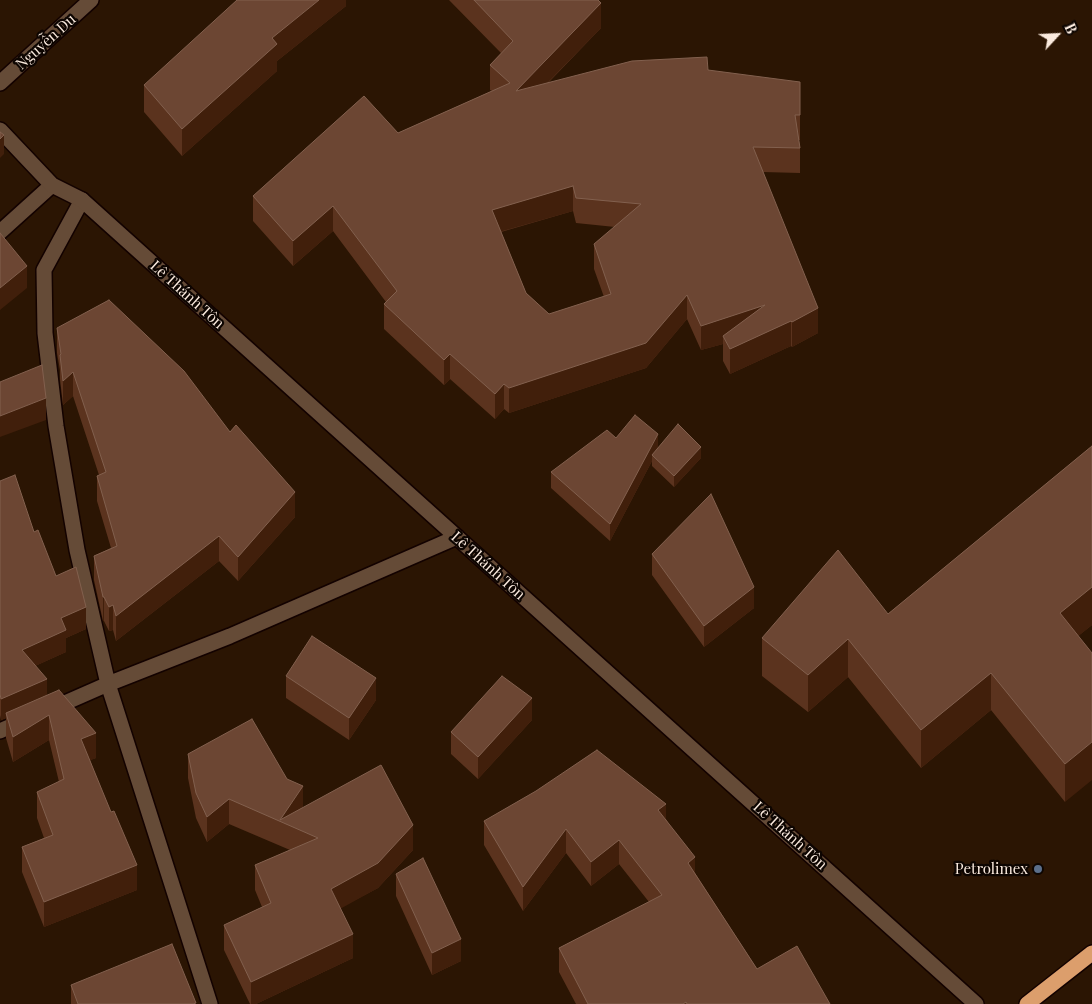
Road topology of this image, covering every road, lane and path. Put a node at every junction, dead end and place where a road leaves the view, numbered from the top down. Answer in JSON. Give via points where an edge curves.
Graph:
{"nodes":[{"id":1,"x":91,"y":0,"type":"edge"},
{"id":2,"x":0,"y":83,"type":"edge"},
{"id":3,"x":0,"y":130,"type":"edge"},
{"id":4,"x":52,"y":185,"type":"junction"},
{"id":5,"x":82,"y":200,"type":"junction"},
{"id":6,"x":0,"y":232,"type":"edge"},
{"id":7,"x":457,"y":537,"type":"junction"},
{"id":8,"x":108,"y":684,"type":"junction"},
{"id":9,"x":0,"y":731,"type":"edge"},
{"id":10,"x":1092,"y":953,"type":"edge"},
{"id":11,"x":210,"y":1004,"type":"edge"},
{"id":12,"x":976,"y":1004,"type":"edge"},
{"id":13,"x":1027,"y":1004,"type":"edge"}],
"edges":[{"from":1,"to":2,"type":"street","name":"Nguyễn Du"},
{"from":3,"to":4,"type":"street","name":"Lê Thánh Tôn"},
{"from":4,"to":5,"type":"street","name":"Lê Thánh Tôn"},
{"from":4,"to":6,"type":"street"},
{"from":5,"to":7,"type":"street","name":"Lê Thánh Tôn"},
{"from":5,"to":8,"type":"street","via":[[44,270],[45,333],[56,426],[77,550]]},
{"from":7,"to":8,"type":"street","via":[[230,636]]},
{"from":7,"to":12,"type":"street","name":"Lê Thánh Tôn"},
{"from":8,"to":9,"type":"street"},
{"from":8,"to":11,"type":"street"},
{"from":10,"to":13,"type":"highway"}]}
